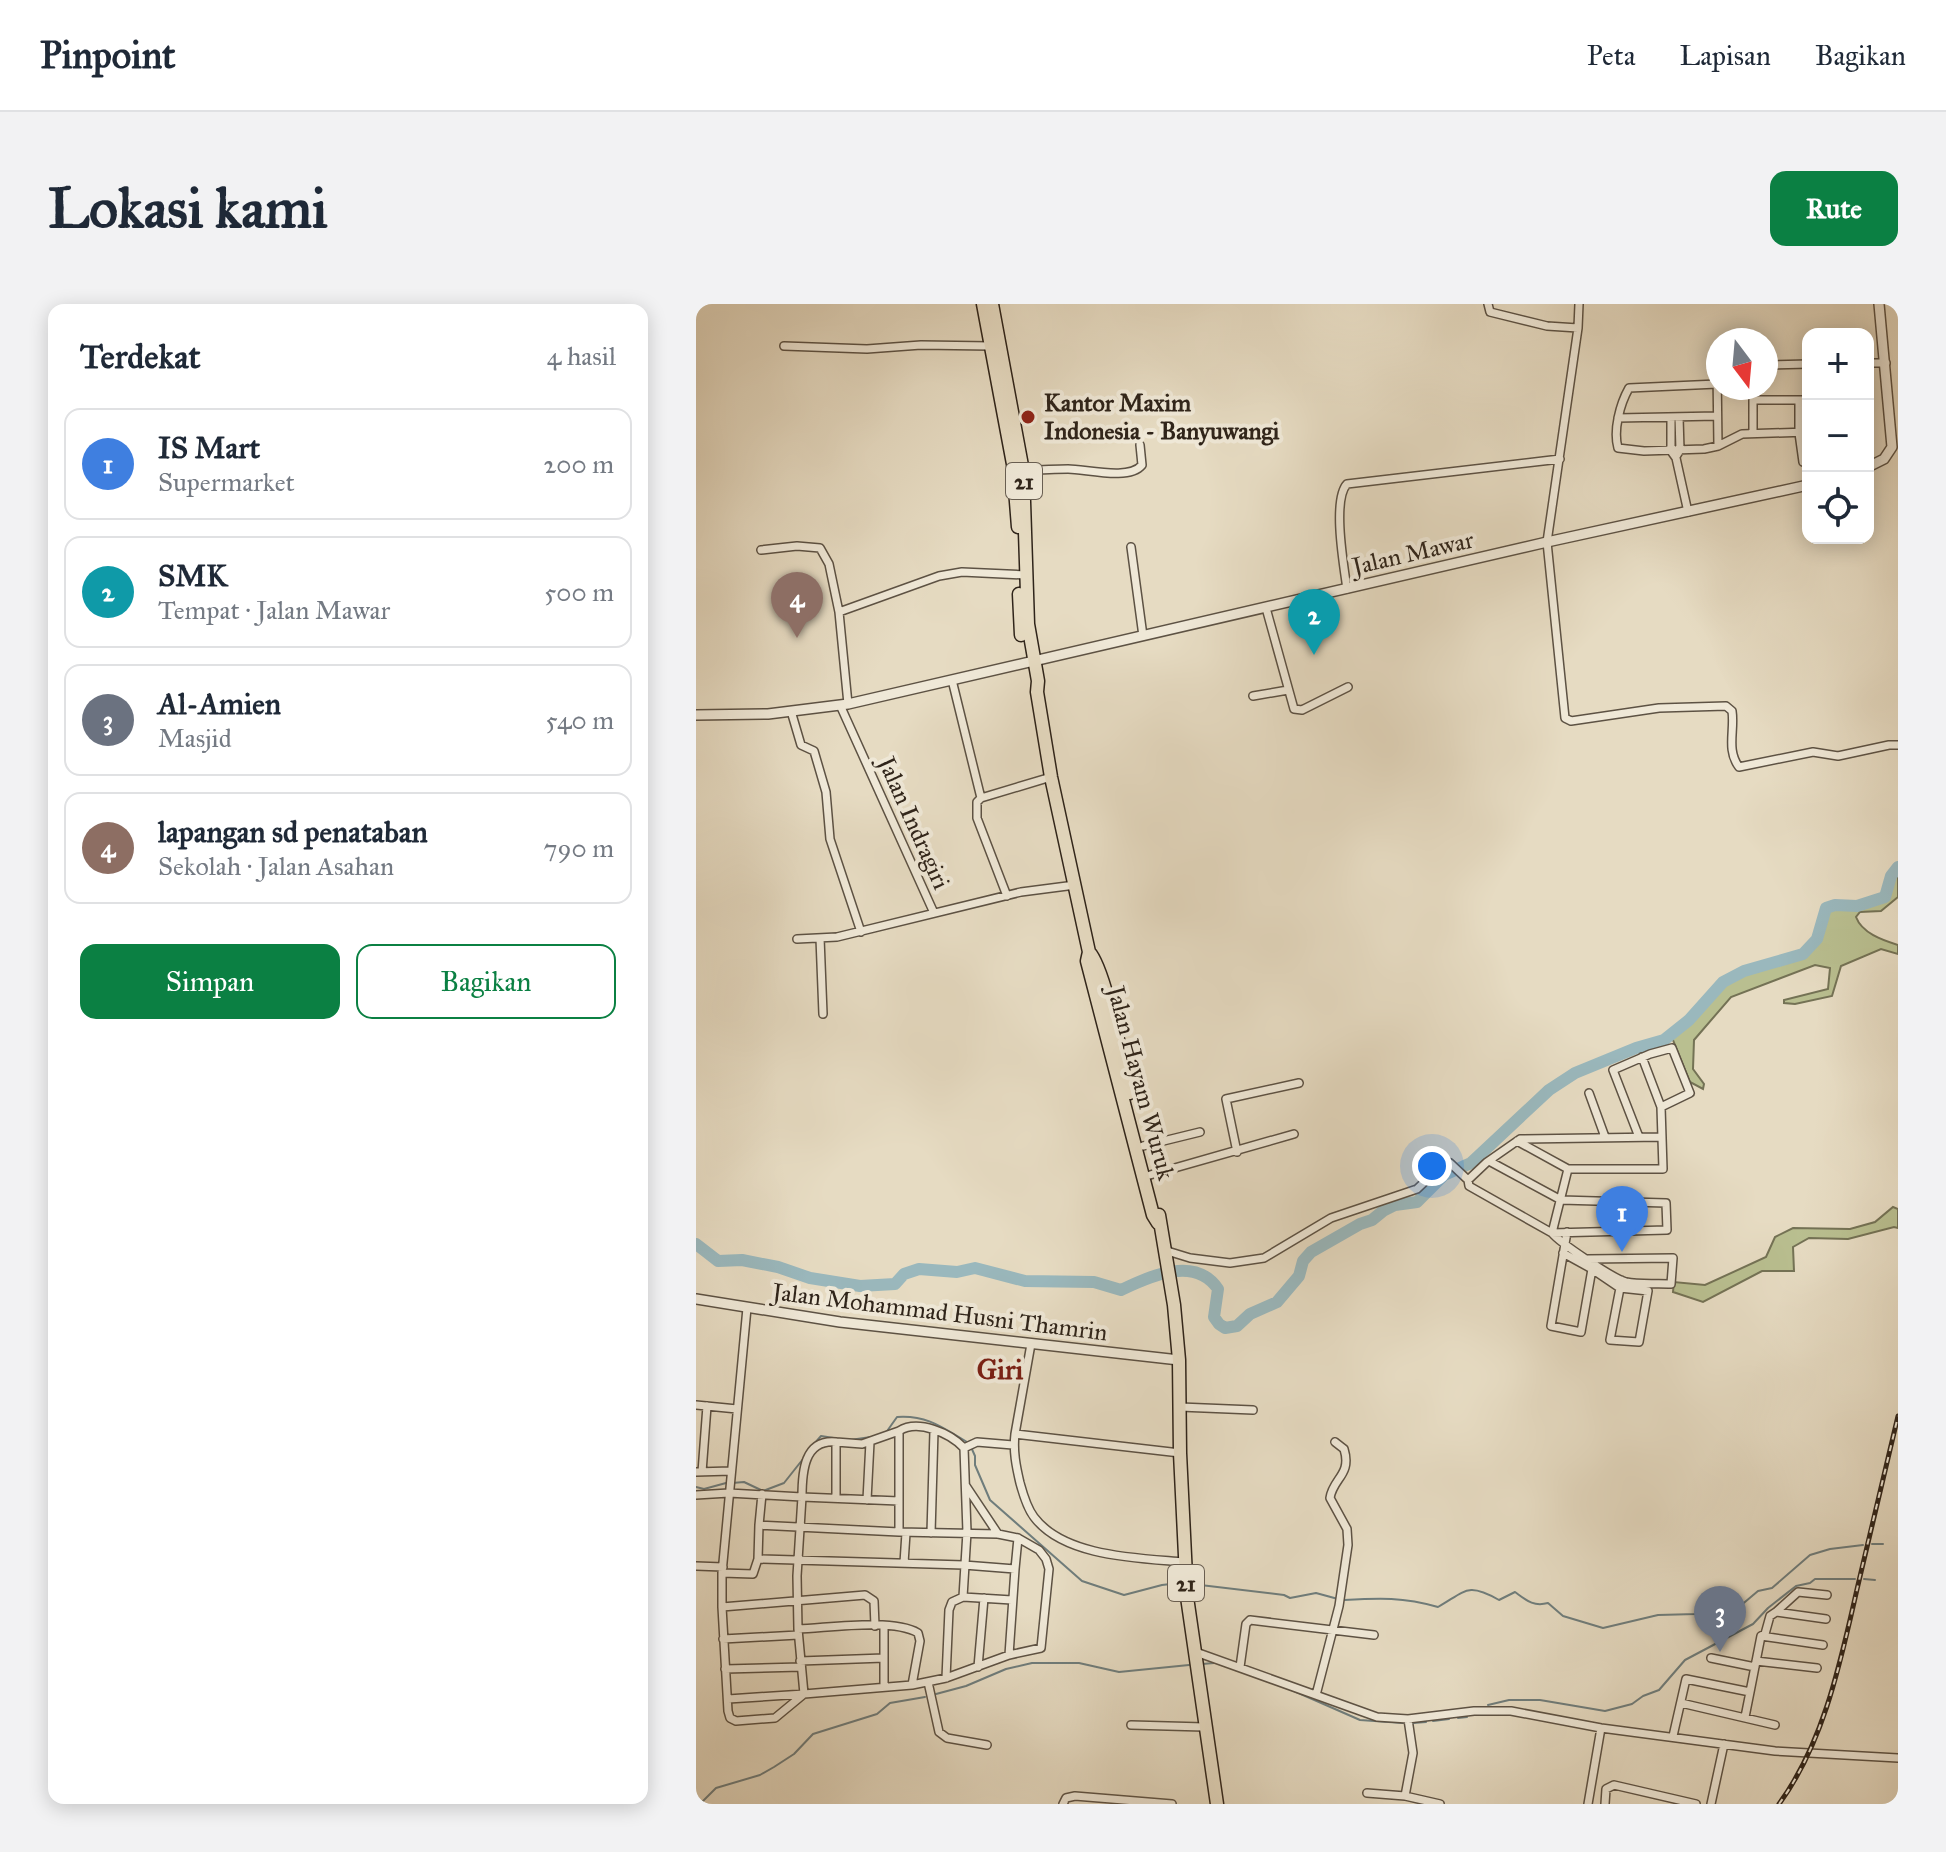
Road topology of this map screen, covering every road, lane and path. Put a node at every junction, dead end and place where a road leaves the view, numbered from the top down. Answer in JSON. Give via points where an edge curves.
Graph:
{"nodes":[{"id":1,"x":983,"y":304,"type":"edge"},
{"id":2,"x":992,"y":304,"type":"edge"},
{"id":3,"x":1488,"y":304,"type":"edge"},
{"id":4,"x":1579,"y":304,"type":"edge"},
{"id":5,"x":1879,"y":304,"type":"edge"},
{"id":6,"x":1578,"y":328,"type":"junction"},
{"id":7,"x":784,"y":346,"type":"dead end"},
{"id":8,"x":990,"y":346,"type":"junction"},
{"id":9,"x":1874,"y":363,"type":"edge"},
{"id":10,"x":1886,"y":363,"type":"junction"},
{"id":11,"x":1802,"y":364,"type":"edge"},
{"id":12,"x":1778,"y":365,"type":"edge"},
{"id":13,"x":1706,"y":384,"type":"edge"},
{"id":14,"x":1717,"y":400,"type":"edge"},
{"id":15,"x":1753,"y":400,"type":"edge"},
{"id":16,"x":1778,"y":400,"type":"edge"},
{"id":17,"x":1802,"y":400,"type":"edge"},
{"id":18,"x":1894,"y":413,"type":"edge"},
{"id":19,"x":1717,"y":416,"type":"junction"},
{"id":20,"x":1675,"y":417,"type":"junction"},
{"id":21,"x":1618,"y":418,"type":"junction"},
{"id":22,"x":1802,"y":432,"type":"edge"},
{"id":23,"x":1753,"y":433,"type":"junction"},
{"id":24,"x":1140,"y":445,"type":"dead end"},
{"id":25,"x":1718,"y":446,"type":"junction"},
{"id":26,"x":1675,"y":453,"type":"junction"},
{"id":27,"x":1560,"y":459,"type":"junction"},
{"id":28,"x":1874,"y":465,"type":"edge"},
{"id":29,"x":1023,"y":471,"type":"junction"},
{"id":30,"x":1802,"y":486,"type":"edge"},
{"id":31,"x":1688,"y":512,"type":"junction"},
{"id":32,"x":1547,"y":542,"type":"junction"},
{"id":33,"x":1131,"y":547,"type":"dead end"},
{"id":34,"x":761,"y":550,"type":"dead end"},
{"id":35,"x":1022,"y":575,"type":"junction"},
{"id":36,"x":1347,"y":589,"type":"junction"},
{"id":37,"x":1266,"y":608,"type":"junction"},
{"id":38,"x":839,"y":612,"type":"junction"},
{"id":39,"x":1143,"y":636,"type":"junction"},
{"id":40,"x":1030,"y":662,"type":"junction"},
{"id":41,"x":952,"y":680,"type":"junction"},
{"id":42,"x":1348,"y":687,"type":"dead end"},
{"id":43,"x":1288,"y":690,"type":"junction"},
{"id":44,"x":1253,"y":696,"type":"dead end"},
{"id":45,"x":844,"y":705,"type":"junction"},
{"id":46,"x":791,"y":711,"type":"junction"},
{"id":47,"x":696,"y":715,"type":"edge"},
{"id":48,"x":1898,"y":745,"type":"edge"},
{"id":49,"x":1051,"y":777,"type":"junction"},
{"id":50,"x":979,"y":800,"type":"junction"},
{"id":51,"x":1075,"y":885,"type":"junction"},
{"id":52,"x":1007,"y":896,"type":"junction"},
{"id":53,"x":934,"y":913,"type":"junction"},
{"id":54,"x":861,"y":932,"type":"junction"},
{"id":55,"x":820,"y":938,"type":"junction"},
{"id":56,"x":797,"y":939,"type":"dead end"},
{"id":57,"x":1089,"y":952,"type":"junction"},
{"id":58,"x":823,"y":1014,"type":"dead end"},
{"id":59,"x":1642,"y":1057,"type":"junction"},
{"id":60,"x":1299,"y":1083,"type":"dead end"},
{"id":61,"x":1589,"y":1093,"type":"dead end"},
{"id":62,"x":1661,"y":1107,"type":"junction"},
{"id":63,"x":1200,"y":1132,"type":"dead end"},
{"id":64,"x":1294,"y":1134,"type":"dead end"},
{"id":65,"x":1605,"y":1137,"type":"junction"},
{"id":66,"x":1639,"y":1137,"type":"junction"},
{"id":67,"x":1661,"y":1137,"type":"junction"},
{"id":68,"x":1517,"y":1141,"type":"junction"},
{"id":69,"x":1143,"y":1146,"type":"junction"},
{"id":70,"x":1237,"y":1152,"type":"junction"},
{"id":71,"x":1489,"y":1161,"type":"junction"},
{"id":72,"x":1568,"y":1169,"type":"junction"},
{"id":73,"x":1150,"y":1175,"type":"junction"},
{"id":74,"x":1465,"y":1177,"type":"junction"},
{"id":75,"x":1561,"y":1200,"type":"junction"},
{"id":76,"x":1158,"y":1223,"type":"junction"},
{"id":77,"x":1567,"y":1232,"type":"junction"},
{"id":78,"x":1552,"y":1233,"type":"junction"},
{"id":79,"x":1565,"y":1244,"type":"junction"},
{"id":80,"x":1563,"y":1253,"type":"junction"},
{"id":81,"x":1165,"y":1254,"type":"junction"},
{"id":82,"x":1588,"y":1259,"type":"junction"},
{"id":83,"x":1592,"y":1269,"type":"junction"},
{"id":84,"x":1620,"y":1284,"type":"junction"},
{"id":85,"x":696,"y":1299,"type":"edge"},
{"id":86,"x":747,"y":1308,"type":"junction"},
{"id":87,"x":1031,"y":1344,"type":"junction"},
{"id":88,"x":1179,"y":1360,"type":"junction"},
{"id":89,"x":696,"y":1405,"type":"edge"},
{"id":90,"x":707,"y":1406,"type":"junction"},
{"id":91,"x":1180,"y":1407,"type":"junction"},
{"id":92,"x":737,"y":1409,"type":"junction"},
{"id":93,"x":1253,"y":1410,"type":"dead end"},
{"id":94,"x":899,"y":1431,"type":"junction"},
{"id":95,"x":934,"y":1431,"type":"junction"},
{"id":96,"x":1015,"y":1434,"type":"junction"},
{"id":97,"x":836,"y":1442,"type":"junction"},
{"id":98,"x":870,"y":1442,"type":"junction"},
{"id":99,"x":1335,"y":1442,"type":"dead end"},
{"id":100,"x":969,"y":1445,"type":"junction"},
{"id":101,"x":1013,"y":1445,"type":"junction"},
{"id":102,"x":1180,"y":1453,"type":"junction"},
{"id":103,"x":699,"y":1472,"type":"edge"},
{"id":104,"x":731,"y":1472,"type":"junction"},
{"id":105,"x":966,"y":1485,"type":"junction"},
{"id":106,"x":729,"y":1491,"type":"junction"},
{"id":107,"x":762,"y":1494,"type":"junction"},
{"id":108,"x":696,"y":1495,"type":"edge"},
{"id":109,"x":802,"y":1497,"type":"junction"},
{"id":110,"x":836,"y":1498,"type":"junction"},
{"id":111,"x":867,"y":1500,"type":"junction"},
{"id":112,"x":899,"y":1501,"type":"junction"},
{"id":113,"x":759,"y":1525,"type":"junction"},
{"id":114,"x":800,"y":1528,"type":"junction"},
{"id":115,"x":903,"y":1532,"type":"junction"},
{"id":116,"x":967,"y":1532,"type":"junction"},
{"id":117,"x":931,"y":1533,"type":"junction"},
{"id":118,"x":998,"y":1534,"type":"junction"},
{"id":119,"x":1018,"y":1538,"type":"junction"},
{"id":120,"x":758,"y":1559,"type":"junction"},
{"id":121,"x":798,"y":1561,"type":"junction"},
{"id":122,"x":1184,"y":1562,"type":"junction"},
{"id":123,"x":904,"y":1563,"type":"junction"},
{"id":124,"x":964,"y":1565,"type":"junction"},
{"id":125,"x":696,"y":1566,"type":"edge"},
{"id":126,"x":1015,"y":1569,"type":"junction"},
{"id":127,"x":722,"y":1570,"type":"junction"},
{"id":128,"x":1827,"y":1595,"type":"dead end"},
{"id":129,"x":963,"y":1597,"type":"junction"},
{"id":130,"x":984,"y":1598,"type":"junction"},
{"id":131,"x":1012,"y":1600,"type":"junction"},
{"id":132,"x":797,"y":1601,"type":"junction"},
{"id":133,"x":722,"y":1607,"type":"junction"},
{"id":134,"x":1776,"y":1612,"type":"junction"},
{"id":135,"x":1826,"y":1619,"type":"dead end"},
{"id":136,"x":880,"y":1626,"type":"junction"},
{"id":137,"x":1333,"y":1630,"type":"junction"},
{"id":138,"x":798,"y":1632,"type":"junction"},
{"id":139,"x":1374,"y":1635,"type":"dead end"},
{"id":140,"x":1761,"y":1636,"type":"junction"},
{"id":141,"x":723,"y":1639,"type":"junction"},
{"id":142,"x":1823,"y":1645,"type":"dead end"},
{"id":143,"x":1193,"y":1651,"type":"junction"},
{"id":144,"x":1009,"y":1655,"type":"junction"},
{"id":145,"x":884,"y":1658,"type":"junction"},
{"id":146,"x":1711,"y":1658,"type":"dead end"},
{"id":147,"x":800,"y":1664,"type":"junction"},
{"id":148,"x":1756,"y":1664,"type":"junction"},
{"id":149,"x":978,"y":1667,"type":"junction"},
{"id":150,"x":1240,"y":1667,"type":"junction"},
{"id":151,"x":1817,"y":1668,"type":"dead end"},
{"id":152,"x":725,"y":1669,"type":"junction"},
{"id":153,"x":946,"y":1678,"type":"junction"},
{"id":154,"x":928,"y":1682,"type":"junction"},
{"id":155,"x":912,"y":1685,"type":"junction"},
{"id":156,"x":884,"y":1687,"type":"junction"},
{"id":157,"x":1750,"y":1692,"type":"junction"},
{"id":158,"x":804,"y":1694,"type":"junction"},
{"id":159,"x":1316,"y":1695,"type":"junction"},
{"id":160,"x":728,"y":1699,"type":"junction"},
{"id":161,"x":1680,"y":1705,"type":"junction"},
{"id":162,"x":1745,"y":1717,"type":"junction"},
{"id":163,"x":1408,"y":1719,"type":"junction"},
{"id":164,"x":1131,"y":1725,"type":"dead end"},
{"id":165,"x":1775,"y":1725,"type":"dead end"},
{"id":166,"x":1204,"y":1727,"type":"junction"},
{"id":167,"x":1601,"y":1728,"type":"junction"},
{"id":168,"x":1673,"y":1736,"type":"junction"},
{"id":169,"x":1724,"y":1744,"type":"junction"},
{"id":170,"x":987,"y":1745,"type":"dead end"},
{"id":171,"x":1898,"y":1758,"type":"edge"},
{"id":172,"x":1367,"y":1793,"type":"dead end"},
{"id":173,"x":1405,"y":1796,"type":"junction"},
{"id":174,"x":1063,"y":1804,"type":"edge"},
{"id":175,"x":1172,"y":1804,"type":"edge"},
{"id":176,"x":1217,"y":1804,"type":"edge"},
{"id":177,"x":1440,"y":1804,"type":"edge"},
{"id":178,"x":1588,"y":1804,"type":"edge"},
{"id":179,"x":1605,"y":1804,"type":"edge"},
{"id":180,"x":1696,"y":1804,"type":"edge"},
{"id":181,"x":1711,"y":1804,"type":"edge"}],
"edges":[{"from":1,"to":8,"type":"highway","number":"21"},
{"from":2,"to":29,"type":"highway","number":"21"},
{"from":3,"to":6,"type":"street","via":[[1490,312]]},
{"from":4,"to":6,"type":"street"},
{"from":5,"to":10,"type":"street"},
{"from":6,"to":27,"type":"street"},
{"from":7,"to":8,"type":"street"},
{"from":8,"to":35,"type":"highway","number":"21","via":[[1016,483]]},
{"from":9,"to":10,"type":"street"},
{"from":10,"to":18,"type":"street"},
{"from":11,"to":12,"type":"street"},
{"from":13,"to":21,"type":"street","via":[[1629,388]]},
{"from":14,"to":19,"type":"street"},
{"from":15,"to":23,"type":"street"},
{"from":16,"to":17,"type":"street"},
{"from":18,"to":28,"type":"street","via":[[1890,453]]},
{"from":19,"to":20,"type":"street"},
{"from":19,"to":25,"type":"street"},
{"from":20,"to":21,"type":"street"},
{"from":20,"to":26,"type":"street"},
{"from":21,"to":26,"type":"street","via":[[1618,448]]},
{"from":22,"to":23,"type":"street"},
{"from":23,"to":25,"type":"street"},
{"from":24,"to":29,"type":"street","via":[[1142,465],[1134,471]]},
{"from":25,"to":26,"type":"street"},
{"from":26,"to":31,"type":"street"},
{"from":27,"to":32,"type":"street"},
{"from":27,"to":36,"type":"street","via":[[1347,484],[1340,508]]},
{"from":29,"to":35,"type":"highway","number":"21"},
{"from":30,"to":31,"type":"street","name":"Jalan Mawar"},
{"from":31,"to":32,"type":"street","name":"Jalan Mawar"},
{"from":32,"to":36,"type":"street","name":"Jalan Mawar"},
{"from":32,"to":48,"type":"street","via":[[1565,718],[1726,706],[1732,711],[1731,748],[1739,767],[1813,752],[1838,756]]},
{"from":33,"to":39,"type":"street"},
{"from":34,"to":38,"type":"street","name":"Jalan Indragiri","via":[[820,548],[829,564]]},
{"from":35,"to":38,"type":"street","via":[[939,576]]},
{"from":35,"to":40,"type":"highway","number":"21"},
{"from":35,"to":40,"type":"highway","number":"21","via":[[1019,618]]},
{"from":36,"to":37,"type":"street","name":"Jalan Mawar"},
{"from":37,"to":39,"type":"street","name":"Jalan Mawar"},
{"from":37,"to":43,"type":"street"},
{"from":38,"to":45,"type":"street","name":"Jalan Indragiri"},
{"from":39,"to":40,"type":"street","name":"Jalan Mawar"},
{"from":40,"to":41,"type":"street","name":"Jalan Mawar"},
{"from":40,"to":49,"type":"highway","name":"Jalan Hayam Wuruk","number":"21"},
{"from":41,"to":45,"type":"street","name":"Jalan Mawar"},
{"from":41,"to":50,"type":"street"},
{"from":42,"to":43,"type":"street","via":[[1297,711]]},
{"from":43,"to":44,"type":"street"},
{"from":45,"to":46,"type":"street","name":"Jalan Mawar"},
{"from":45,"to":53,"type":"street","name":"Jalan Indragiri"},
{"from":46,"to":47,"type":"street","name":"Jalan Mawar"},
{"from":46,"to":54,"type":"street","via":[[801,745],[814,751],[826,792],[830,839]]},
{"from":49,"to":50,"type":"street"},
{"from":49,"to":51,"type":"highway","name":"Jalan Hayam Wuruk","number":"21"},
{"from":50,"to":52,"type":"street","via":[[976,811]]},
{"from":51,"to":52,"type":"street","name":"Jalan Indragiri"},
{"from":51,"to":57,"type":"highway","name":"Jalan Hayam Wuruk","number":"21"},
{"from":52,"to":53,"type":"street","name":"Jalan Indragiri"},
{"from":53,"to":54,"type":"street"},
{"from":54,"to":55,"type":"street"},
{"from":55,"to":56,"type":"street"},
{"from":55,"to":58,"type":"street"},
{"from":57,"to":69,"type":"highway","name":"Jalan Hayam Wuruk","number":"21","via":[[1104,988]]},
{"from":57,"to":76,"type":"highway","name":"Jalan Hayam Wuruk","number":"21","via":[[1087,961]]},
{"from":59,"to":62,"type":"street"},
{"from":59,"to":62,"type":"street","via":[[1672,1048],[1690,1093]]},
{"from":59,"to":66,"type":"street","via":[[1613,1070]]},
{"from":60,"to":70,"type":"street","via":[[1226,1099]]},
{"from":61,"to":65,"type":"street"},
{"from":62,"to":67,"type":"street"},
{"from":63,"to":69,"type":"street"},
{"from":64,"to":70,"type":"street"},
{"from":65,"to":66,"type":"street"},
{"from":65,"to":68,"type":"street"},
{"from":66,"to":67,"type":"street"},
{"from":67,"to":72,"type":"street","via":[[1663,1169]]},
{"from":68,"to":71,"type":"street"},
{"from":68,"to":72,"type":"street"},
{"from":69,"to":73,"type":"highway","name":"Jalan Hayam Wuruk","number":"21"},
{"from":70,"to":73,"type":"street"},
{"from":71,"to":74,"type":"street"},
{"from":71,"to":75,"type":"street"},
{"from":72,"to":75,"type":"street"},
{"from":73,"to":76,"type":"highway","name":"Jalan Hayam Wuruk","number":"21"},
{"from":74,"to":78,"type":"street","via":[[1469,1186]]},
{"from":74,"to":81,"type":"street","via":[[1451,1163],[1417,1189],[1331,1218],[1264,1258],[1230,1263]]},
{"from":75,"to":77,"type":"street","via":[[1666,1203],[1667,1230]]},
{"from":75,"to":78,"type":"street"},
{"from":76,"to":81,"type":"highway","name":"Jalan Hayam Wuruk","number":"21"},
{"from":77,"to":78,"type":"street"},
{"from":77,"to":79,"type":"street"},
{"from":78,"to":79,"type":"street"},
{"from":79,"to":80,"type":"street"},
{"from":79,"to":82,"type":"street"},
{"from":80,"to":83,"type":"street"},
{"from":80,"to":83,"type":"street","via":[[1551,1326],[1581,1332]]},
{"from":81,"to":88,"type":"highway","name":"Jalan Hayam Wuruk","number":"21"},
{"from":82,"to":84,"type":"street"},
{"from":82,"to":84,"type":"street","via":[[1673,1258],[1671,1284]]},
{"from":83,"to":84,"type":"street"},
{"from":84,"to":84,"type":"street","via":[[1610,1340],[1639,1342],[1648,1291]]},
{"from":85,"to":86,"type":"street","name":"Jalan Mohammad Husni Thamrin"},
{"from":86,"to":87,"type":"street","name":"Jalan Mohammad Husni Thamrin"},
{"from":86,"to":92,"type":"street"},
{"from":87,"to":88,"type":"street","name":"Jalan Mohammad Husni Thamrin"},
{"from":87,"to":96,"type":"street"},
{"from":88,"to":91,"type":"highway","number":"21"},
{"from":89,"to":90,"type":"street"},
{"from":90,"to":92,"type":"street"},
{"from":90,"to":103,"type":"street"},
{"from":91,"to":93,"type":"street"},
{"from":91,"to":102,"type":"highway","number":"21"},
{"from":92,"to":104,"type":"street"},
{"from":94,"to":95,"type":"street","via":[[913,1426]]},
{"from":94,"to":98,"type":"street"},
{"from":94,"to":112,"type":"street"},
{"from":95,"to":100,"type":"street"},
{"from":95,"to":117,"type":"street"},
{"from":96,"to":101,"type":"street"},
{"from":96,"to":102,"type":"street"},
{"from":97,"to":98,"type":"street"},
{"from":97,"to":109,"type":"street","via":[[819,1444],[809,1453]]},
{"from":97,"to":110,"type":"street"},
{"from":98,"to":111,"type":"street"},
{"from":99,"to":137,"type":"street","via":[[1346,1456],[1344,1472],[1330,1496],[1348,1531]]},
{"from":100,"to":101,"type":"street"},
{"from":100,"to":105,"type":"street"},
{"from":101,"to":122,"type":"street","via":[[1022,1491],[1042,1526],[1086,1549]]},
{"from":102,"to":122,"type":"highway","number":"21"},
{"from":103,"to":104,"type":"street"},
{"from":104,"to":106,"type":"street"},
{"from":105,"to":116,"type":"street"},
{"from":105,"to":118,"type":"street"},
{"from":106,"to":107,"type":"street"},
{"from":106,"to":108,"type":"street"},
{"from":106,"to":127,"type":"street"},
{"from":107,"to":109,"type":"street"},
{"from":107,"to":113,"type":"street"},
{"from":109,"to":110,"type":"street"},
{"from":109,"to":114,"type":"street"},
{"from":110,"to":111,"type":"street"},
{"from":111,"to":112,"type":"street"},
{"from":112,"to":115,"type":"street"},
{"from":113,"to":114,"type":"street"},
{"from":113,"to":120,"type":"street"},
{"from":114,"to":115,"type":"street"},
{"from":114,"to":121,"type":"street"},
{"from":115,"to":117,"type":"street"},
{"from":115,"to":123,"type":"street"},
{"from":116,"to":117,"type":"street"},
{"from":116,"to":118,"type":"street"},
{"from":116,"to":124,"type":"street"},
{"from":118,"to":119,"type":"street"},
{"from":119,"to":126,"type":"street"},
{"from":119,"to":144,"type":"street","via":[[1044,1555],[1049,1577],[1042,1647]]},
{"from":120,"to":121,"type":"street"},
{"from":120,"to":127,"type":"street","via":[[754,1574]]},
{"from":121,"to":123,"type":"street"},
{"from":121,"to":132,"type":"street"},
{"from":122,"to":143,"type":"highway","number":"21"},
{"from":123,"to":124,"type":"street"},
{"from":124,"to":126,"type":"street"},
{"from":124,"to":129,"type":"street"},
{"from":125,"to":127,"type":"street"},
{"from":126,"to":131,"type":"street"},
{"from":127,"to":133,"type":"street"},
{"from":128,"to":134,"type":"street","via":[[1798,1592]]},
{"from":129,"to":130,"type":"street"},
{"from":129,"to":153,"type":"street","via":[[950,1606]]},
{"from":130,"to":131,"type":"street"},
{"from":130,"to":149,"type":"street"},
{"from":131,"to":144,"type":"street"},
{"from":132,"to":133,"type":"street"},
{"from":132,"to":136,"type":"street","via":[[869,1596]]},
{"from":132,"to":138,"type":"street"},
{"from":133,"to":141,"type":"street"},
{"from":134,"to":135,"type":"street"},
{"from":134,"to":140,"type":"street"},
{"from":136,"to":138,"type":"street"},
{"from":136,"to":145,"type":"street"},
{"from":136,"to":155,"type":"street","via":[[918,1633]]},
{"from":137,"to":139,"type":"street"},
{"from":137,"to":150,"type":"street","via":[[1250,1620]]},
{"from":137,"to":159,"type":"street"},
{"from":138,"to":141,"type":"street"},
{"from":138,"to":147,"type":"street"},
{"from":140,"to":142,"type":"street"},
{"from":140,"to":148,"type":"street"},
{"from":141,"to":152,"type":"street"},
{"from":143,"to":150,"type":"street"},
{"from":143,"to":166,"type":"highway","number":"21"},
{"from":144,"to":149,"type":"street"},
{"from":145,"to":147,"type":"street"},
{"from":145,"to":156,"type":"street"},
{"from":146,"to":148,"type":"street"},
{"from":147,"to":152,"type":"street"},
{"from":147,"to":158,"type":"street"},
{"from":148,"to":151,"type":"street"},
{"from":148,"to":157,"type":"street"},
{"from":149,"to":153,"type":"street"},
{"from":150,"to":159,"type":"street"},
{"from":152,"to":160,"type":"street"},
{"from":153,"to":154,"type":"street"},
{"from":154,"to":155,"type":"street"},
{"from":154,"to":170,"type":"street","via":[[939,1732]]},
{"from":155,"to":156,"type":"street"},
{"from":156,"to":158,"type":"street"},
{"from":157,"to":161,"type":"street","via":[[1688,1679]]},
{"from":157,"to":162,"type":"street"},
{"from":158,"to":160,"type":"street"},
{"from":158,"to":160,"type":"street","via":[[781,1715],[762,1720],[732,1719]]},
{"from":159,"to":163,"type":"street","via":[[1377,1717]]},
{"from":161,"to":162,"type":"street"},
{"from":161,"to":168,"type":"street"},
{"from":162,"to":165,"type":"street"},
{"from":163,"to":167,"type":"street","via":[[1502,1710]]},
{"from":163,"to":173,"type":"street","via":[[1413,1753]]},
{"from":164,"to":166,"type":"street"},
{"from":166,"to":176,"type":"highway","number":"21"},
{"from":167,"to":168,"type":"street"},
{"from":167,"to":178,"type":"street"},
{"from":168,"to":169,"type":"street"},
{"from":169,"to":171,"type":"street"},
{"from":169,"to":181,"type":"street"},
{"from":172,"to":173,"type":"street"},
{"from":173,"to":177,"type":"street"},
{"from":174,"to":175,"type":"street","via":[[1075,1796]]},
{"from":179,"to":180,"type":"street","via":[[1606,1789],[1612,1785]]}]}
